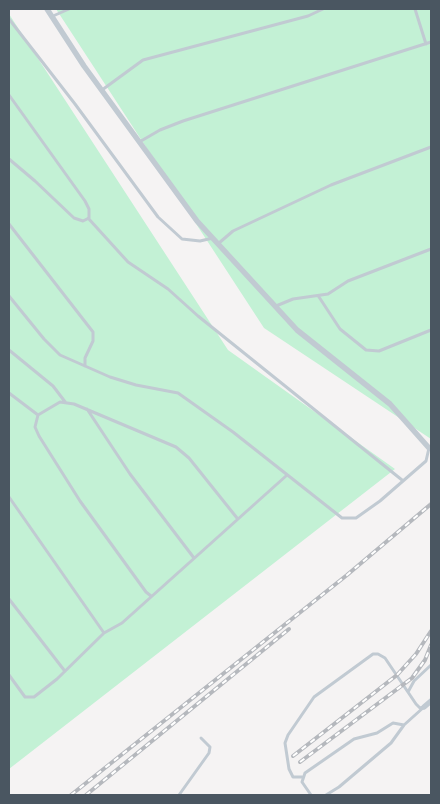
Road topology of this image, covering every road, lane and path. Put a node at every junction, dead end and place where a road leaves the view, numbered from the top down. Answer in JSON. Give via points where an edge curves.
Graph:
{"nodes":[{"id":1,"x":47,"y":9,"type":"edge"},
{"id":2,"x":69,"y":9,"type":"edge"},
{"id":3,"x":323,"y":9,"type":"edge"},
{"id":4,"x":415,"y":9,"type":"edge"},
{"id":5,"x":53,"y":16,"type":"junction"},
{"id":6,"x":9,"y":19,"type":"edge"},
{"id":7,"x":431,"y":42,"type":"edge"},
{"id":8,"x":426,"y":44,"type":"junction"},
{"id":9,"x":102,"y":90,"type":"junction"},
{"id":10,"x":9,"y":95,"type":"edge"},
{"id":11,"x":141,"y":142,"type":"junction"},
{"id":12,"x":431,"y":146,"type":"edge"},
{"id":13,"x":9,"y":160,"type":"edge"},
{"id":14,"x":88,"y":218,"type":"junction"},
{"id":15,"x":9,"y":224,"type":"edge"},
{"id":16,"x":213,"y":238,"type":"junction"},
{"id":17,"x":218,"y":244,"type":"junction"},
{"id":18,"x":431,"y":249,"type":"edge"},
{"id":19,"x":9,"y":296,"type":"edge"},
{"id":20,"x":319,"y":297,"type":"junction"},
{"id":21,"x":276,"y":307,"type":"junction"},
{"id":22,"x":431,"y":330,"type":"edge"},
{"id":23,"x":9,"y":350,"type":"edge"},
{"id":24,"x":85,"y":366,"type":"junction"},
{"id":25,"x":9,"y":393,"type":"edge"},
{"id":26,"x":66,"y":403,"type":"junction"},
{"id":27,"x":87,"y":408,"type":"junction"},
{"id":28,"x":38,"y":415,"type":"junction"},
{"id":29,"x":430,"y":448,"type":"edge"},
{"id":30,"x":286,"y":476,"type":"junction"},
{"id":31,"x":402,"y":480,"type":"junction"},
{"id":32,"x":9,"y":497,"type":"edge"},
{"id":33,"x":237,"y":518,"type":"junction"},
{"id":34,"x":194,"y":558,"type":"junction"},
{"id":35,"x":151,"y":596,"type":"junction"},
{"id":36,"x":9,"y":599,"type":"edge"},
{"id":37,"x":104,"y":633,"type":"junction"},
{"id":38,"x":431,"y":666,"type":"edge"},
{"id":39,"x":64,"y":670,"type":"junction"},
{"id":40,"x":9,"y":675,"type":"edge"},
{"id":41,"x":408,"y":692,"type":"junction"},
{"id":42,"x":431,"y":701,"type":"edge"},
{"id":43,"x":424,"y":707,"type":"junction"},
{"id":44,"x":404,"y":724,"type":"junction"},
{"id":45,"x":201,"y":738,"type":"dead end"},
{"id":46,"x":302,"y":777,"type":"junction"},
{"id":47,"x":179,"y":795,"type":"edge"},
{"id":48,"x":311,"y":795,"type":"edge"},
{"id":49,"x":326,"y":795,"type":"edge"}],
"edges":[{"from":1,"to":5,"type":"street"},
{"from":2,"to":5,"type":"lane"},
{"from":3,"to":9,"type":"lane","via":[[308,16],[147,59]]},
{"from":4,"to":8,"type":"lane"},
{"from":5,"to":9,"type":"street"},
{"from":6,"to":16,"type":"lane","via":[[158,217],[182,239],[200,241]]},
{"from":7,"to":8,"type":"lane"},
{"from":8,"to":11,"type":"lane","via":[[184,121]]},
{"from":9,"to":11,"type":"street"},
{"from":10,"to":14,"type":"lane","via":[[86,201]]},
{"from":11,"to":16,"type":"street"},
{"from":12,"to":17,"type":"lane","via":[[331,185],[233,232]]},
{"from":13,"to":14,"type":"lane","via":[[74,218]]},
{"from":14,"to":31,"type":"lane","via":[[128,262],[168,289]]},
{"from":15,"to":24,"type":"lane","via":[[93,332],[94,341],[85,358]]},
{"from":16,"to":17,"type":"street"},
{"from":17,"to":21,"type":"street"},
{"from":18,"to":20,"type":"lane","via":[[348,281]]},
{"from":19,"to":24,"type":"lane","via":[[60,355]]},
{"from":20,"to":21,"type":"lane","via":[[293,299]]},
{"from":20,"to":22,"type":"lane","via":[[340,330],[366,350],[379,351]]},
{"from":21,"to":29,"type":"street","via":[[297,330],[390,404]]},
{"from":23,"to":26,"type":"lane","via":[[53,386]]},
{"from":24,"to":30,"type":"lane","via":[[136,385],[178,393],[233,432]]},
{"from":25,"to":28,"type":"lane"},
{"from":26,"to":27,"type":"lane"},
{"from":26,"to":28,"type":"lane","via":[[53,404]]},
{"from":27,"to":33,"type":"lane","via":[[176,447],[189,458]]},
{"from":27,"to":34,"type":"lane","via":[[130,474]]},
{"from":28,"to":35,"type":"lane","via":[[35,427],[39,436],[80,501]]},
{"from":29,"to":31,"type":"lane","via":[[426,461]]},
{"from":30,"to":31,"type":"lane","via":[[342,518],[348,519],[363,513]]},
{"from":30,"to":33,"type":"lane"},
{"from":32,"to":37,"type":"lane"},
{"from":33,"to":34,"type":"lane"},
{"from":34,"to":35,"type":"lane"},
{"from":35,"to":37,"type":"lane","via":[[122,623]]},
{"from":36,"to":39,"type":"lane"},
{"from":37,"to":39,"type":"lane"},
{"from":38,"to":41,"type":"lane","via":[[414,681]]},
{"from":39,"to":40,"type":"lane","via":[[29,698]]},
{"from":41,"to":43,"type":"lane","via":[[420,708]]},
{"from":41,"to":46,"type":"lane","via":[[385,658],[373,654],[314,696],[285,743],[288,769],[293,776]]},
{"from":42,"to":43,"type":"street"},
{"from":43,"to":44,"type":"lane"},
{"from":44,"to":46,"type":"lane","via":[[393,723],[377,733],[354,740]]},
{"from":44,"to":49,"type":"lane","via":[[391,743]]},
{"from":45,"to":47,"type":"lane","via":[[210,747],[209,753]]},
{"from":46,"to":48,"type":"lane"}]}
